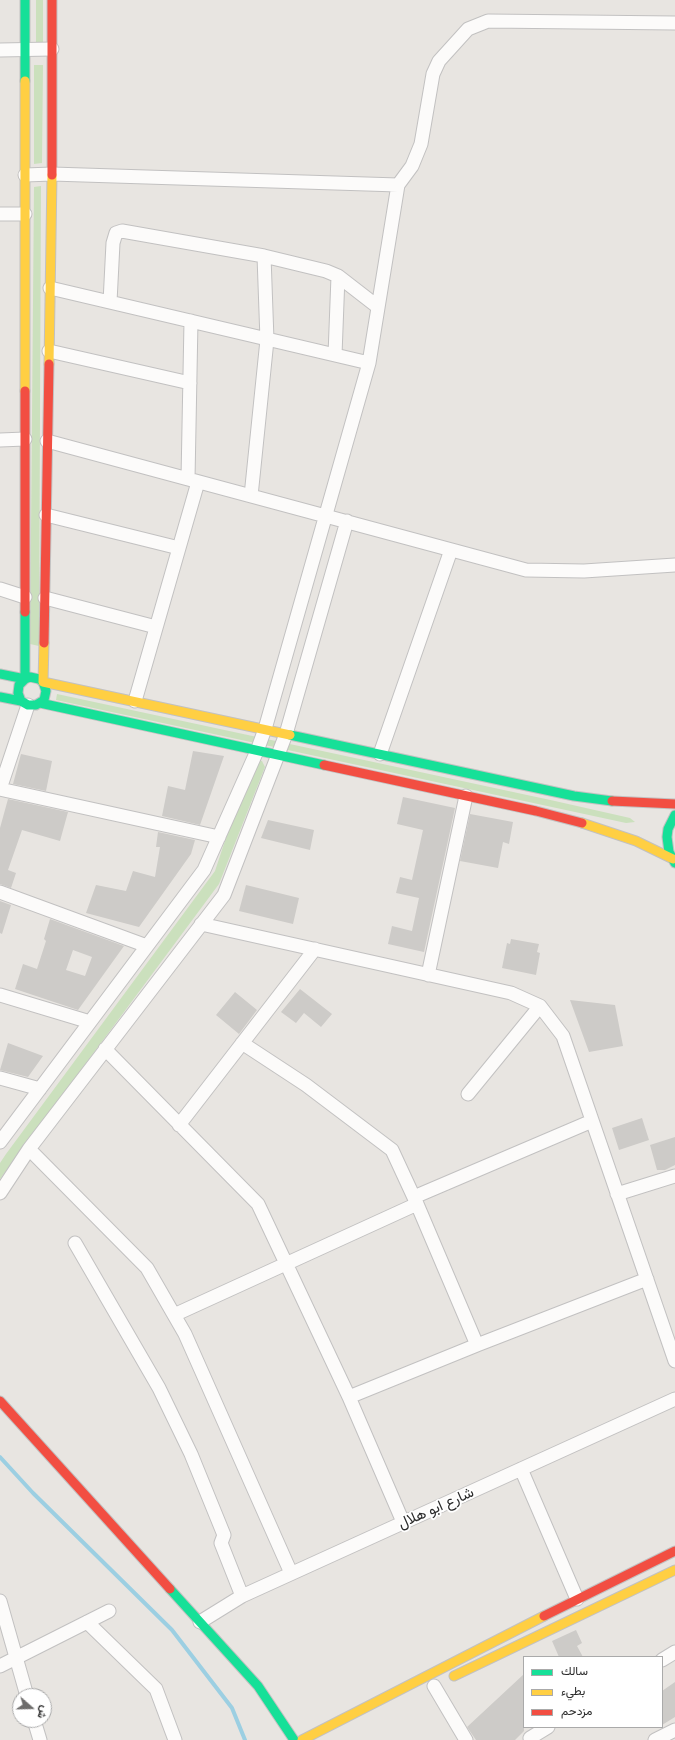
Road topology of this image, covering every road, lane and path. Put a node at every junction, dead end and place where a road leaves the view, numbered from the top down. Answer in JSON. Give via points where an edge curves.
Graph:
{"nodes":[{"id":1,"x":25,"y":0,"type":"edge"},
{"id":2,"x":52,"y":0,"type":"edge"},
{"id":3,"x":675,"y":23,"type":"edge"},
{"id":4,"x":52,"y":49,"type":"junction"},
{"id":5,"x":0,"y":50,"type":"edge"},
{"id":6,"x":25,"y":50,"type":"junction"},
{"id":7,"x":52,"y":174,"type":"junction"},
{"id":8,"x":25,"y":175,"type":"junction"},
{"id":9,"x":398,"y":185,"type":"junction"},
{"id":10,"x":0,"y":214,"type":"edge"},
{"id":11,"x":25,"y":214,"type":"junction"},
{"id":12,"x":264,"y":256,"type":"junction"},
{"id":13,"x":338,"y":276,"type":"junction"},
{"id":14,"x":50,"y":288,"type":"junction"},
{"id":15,"x":110,"y":302,"type":"junction"},
{"id":16,"x":378,"y":307,"type":"junction"},
{"id":17,"x":191,"y":321,"type":"junction"},
{"id":18,"x":267,"y":340,"type":"junction"},
{"id":19,"x":49,"y":351,"type":"junction"},
{"id":20,"x":335,"y":355,"type":"junction"},
{"id":21,"x":369,"y":363,"type":"junction"},
{"id":22,"x":190,"y":383,"type":"junction"},
{"id":23,"x":25,"y":439,"type":"junction"},
{"id":24,"x":0,"y":440,"type":"edge"},
{"id":25,"x":47,"y":441,"type":"junction"},
{"id":26,"x":193,"y":481,"type":"junction"},
{"id":27,"x":251,"y":496,"type":"junction"},
{"id":28,"x":46,"y":515,"type":"junction"},
{"id":29,"x":325,"y":516,"type":"junction"},
{"id":30,"x":348,"y":521,"type":"junction"},
{"id":31,"x":179,"y":548,"type":"junction"},
{"id":32,"x":451,"y":550,"type":"junction"},
{"id":33,"x":675,"y":564,"type":"edge"},
{"id":34,"x":0,"y":589,"type":"edge"},
{"id":35,"x":25,"y":597,"type":"junction"},
{"id":36,"x":45,"y":598,"type":"junction"},
{"id":37,"x":156,"y":627,"type":"junction"},
{"id":38,"x":0,"y":674,"type":"edge"},
{"id":39,"x":25,"y":679,"type":"junction"},
{"id":40,"x":43,"y":682,"type":"junction"},
{"id":41,"x":0,"y":697,"type":"edge"},
{"id":42,"x":135,"y":701,"type":"junction"},
{"id":43,"x":30,"y":703,"type":"junction"},
{"id":44,"x":265,"y":729,"type":"junction"},
{"id":45,"x":286,"y":734,"type":"junction"},
{"id":46,"x":257,"y":751,"type":"junction"},
{"id":47,"x":380,"y":754,"type":"junction"},
{"id":48,"x":279,"y":756,"type":"junction"},
{"id":49,"x":0,"y":789,"type":"edge"},
{"id":50,"x":466,"y":796,"type":"junction"},
{"id":51,"x":675,"y":804,"type":"edge"},
{"id":52,"x":675,"y":815,"type":"edge"},
{"id":53,"x":219,"y":837,"type":"junction"},
{"id":54,"x":674,"y":861,"type":"edge"},
{"id":55,"x":0,"y":892,"type":"edge"},
{"id":56,"x":201,"y":924,"type":"junction"},
{"id":57,"x":147,"y":946,"type":"junction"},
{"id":58,"x":315,"y":949,"type":"junction"},
{"id":59,"x":428,"y":975,"type":"junction"},
{"id":60,"x":0,"y":995,"type":"edge"},
{"id":61,"x":540,"y":1006,"type":"junction"},
{"id":62,"x":90,"y":1022,"type":"junction"},
{"id":63,"x":242,"y":1043,"type":"junction"},
{"id":64,"x":105,"y":1050,"type":"junction"},
{"id":65,"x":0,"y":1078,"type":"edge"},
{"id":66,"x":40,"y":1089,"type":"junction"},
{"id":67,"x":468,"y":1094,"type":"dead end"},
{"id":68,"x":592,"y":1121,"type":"junction"},
{"id":69,"x":180,"y":1125,"type":"junction"},
{"id":70,"x":0,"y":1142,"type":"edge"},
{"id":71,"x":29,"y":1148,"type":"junction"},
{"id":72,"x":675,"y":1176,"type":"edge"},
{"id":73,"x":0,"y":1193,"type":"edge"},
{"id":74,"x":617,"y":1194,"type":"junction"},
{"id":75,"x":416,"y":1200,"type":"junction"},
{"id":76,"x":75,"y":1243,"type":"dead end"},
{"id":77,"x":286,"y":1264,"type":"junction"},
{"id":78,"x":647,"y":1279,"type":"junction"},
{"id":79,"x":174,"y":1315,"type":"junction"},
{"id":80,"x":477,"y":1345,"type":"junction"},
{"id":81,"x":675,"y":1361,"type":"edge"},
{"id":82,"x":349,"y":1397,"type":"junction"},
{"id":83,"x":675,"y":1399,"type":"edge"},
{"id":84,"x":0,"y":1401,"type":"edge"},
{"id":85,"x":522,"y":1469,"type":"junction"},
{"id":86,"x":404,"y":1522,"type":"junction"},
{"id":87,"x":675,"y":1551,"type":"edge"},
{"id":88,"x":675,"y":1570,"type":"edge"},
{"id":89,"x":291,"y":1573,"type":"junction"},
{"id":90,"x":242,"y":1596,"type":"junction"},
{"id":91,"x":577,"y":1599,"type":"junction"},
{"id":92,"x":0,"y":1601,"type":"edge"},
{"id":93,"x":109,"y":1611,"type":"dead end"},
{"id":94,"x":87,"y":1622,"type":"junction"},
{"id":95,"x":200,"y":1622,"type":"junction"},
{"id":96,"x":675,"y":1652,"type":"edge"},
{"id":97,"x":16,"y":1657,"type":"junction"},
{"id":98,"x":663,"y":1659,"type":"edge"},
{"id":99,"x":0,"y":1666,"type":"edge"},
{"id":100,"x":438,"y":1684,"type":"joint"},
{"id":101,"x":25,"y":1688,"type":"edge"},
{"id":102,"x":36,"y":1728,"type":"edge"},
{"id":103,"x":546,"y":1728,"type":"edge"},
{"id":104,"x":675,"y":1730,"type":"edge"},
{"id":105,"x":530,"y":1738,"type":"dead end"},
{"id":106,"x":40,"y":1740,"type":"edge"},
{"id":107,"x":175,"y":1740,"type":"edge"},
{"id":108,"x":294,"y":1740,"type":"edge"},
{"id":109,"x":302,"y":1740,"type":"edge"},
{"id":110,"x":466,"y":1740,"type":"edge"},
{"id":111,"x":655,"y":1740,"type":"edge"}],
"edges":[{"from":1,"to":6,"type":"main road"},
{"from":2,"to":4,"type":"main road"},
{"from":3,"to":9,"type":"street","via":[[488,21],[468,29],[439,61],[433,74],[422,144],[412,166]]},
{"from":4,"to":6,"type":"street"},
{"from":4,"to":7,"type":"main road"},
{"from":5,"to":6,"type":"street"},
{"from":6,"to":8,"type":"main road"},
{"from":7,"to":8,"type":"street"},
{"from":7,"to":9,"type":"street"},
{"from":7,"to":14,"type":"main road"},
{"from":8,"to":11,"type":"main road"},
{"from":9,"to":16,"type":"street"},
{"from":10,"to":11,"type":"street"},
{"from":11,"to":23,"type":"main road"},
{"from":12,"to":13,"type":"street","via":[[326,270]]},
{"from":12,"to":15,"type":"street","via":[[122,231],[116,233],[113,243]]},
{"from":12,"to":18,"type":"street"},
{"from":13,"to":16,"type":"street"},
{"from":13,"to":20,"type":"street"},
{"from":14,"to":15,"type":"street"},
{"from":14,"to":19,"type":"main road"},
{"from":15,"to":17,"type":"street"},
{"from":16,"to":21,"type":"street"},
{"from":17,"to":18,"type":"street"},
{"from":17,"to":22,"type":"street"},
{"from":18,"to":20,"type":"street"},
{"from":18,"to":27,"type":"street"},
{"from":19,"to":22,"type":"street"},
{"from":19,"to":25,"type":"main road"},
{"from":20,"to":21,"type":"street"},
{"from":21,"to":29,"type":"street"},
{"from":22,"to":26,"type":"street"},
{"from":23,"to":24,"type":"street"},
{"from":23,"to":35,"type":"main road"},
{"from":25,"to":26,"type":"street"},
{"from":25,"to":28,"type":"main road"},
{"from":26,"to":27,"type":"street"},
{"from":26,"to":31,"type":"street"},
{"from":27,"to":29,"type":"street"},
{"from":28,"to":31,"type":"street"},
{"from":28,"to":36,"type":"main road"},
{"from":29,"to":30,"type":"street"},
{"from":29,"to":44,"type":"street"},
{"from":30,"to":32,"type":"street"},
{"from":30,"to":45,"type":"street"},
{"from":31,"to":37,"type":"street"},
{"from":32,"to":33,"type":"street","via":[[526,570],[584,571]]},
{"from":32,"to":47,"type":"street"},
{"from":34,"to":35,"type":"street"},
{"from":35,"to":39,"type":"main road"},
{"from":36,"to":37,"type":"street"},
{"from":36,"to":40,"type":"main road"},
{"from":37,"to":42,"type":"street"},
{"from":38,"to":39,"type":"main road"},
{"from":39,"to":40,"type":"main road","via":[[35,677]]},
{"from":39,"to":43,"type":"main road","via":[[18,689]]},
{"from":40,"to":42,"type":"main road"},
{"from":40,"to":43,"type":"main road","via":[[46,691],[44,700]]},
{"from":41,"to":43,"type":"main road"},
{"from":42,"to":44,"type":"main road"},
{"from":43,"to":46,"type":"main road"},
{"from":43,"to":49,"type":"street"},
{"from":44,"to":45,"type":"main road"},
{"from":44,"to":46,"type":"street"},
{"from":45,"to":47,"type":"main road"},
{"from":45,"to":48,"type":"street"},
{"from":46,"to":48,"type":"main road"},
{"from":46,"to":53,"type":"street"},
{"from":47,"to":51,"type":"main road","via":[[574,796],[623,802]]},
{"from":48,"to":50,"type":"main road"},
{"from":48,"to":56,"type":"street","via":[[224,895]]},
{"from":49,"to":53,"type":"street"},
{"from":50,"to":54,"type":"main road","via":[[604,829],[636,841]]},
{"from":50,"to":59,"type":"street"},
{"from":52,"to":54,"type":"main road","via":[[667,837],[667,845]]},
{"from":53,"to":57,"type":"street","via":[[204,870]]},
{"from":55,"to":57,"type":"street"},
{"from":56,"to":58,"type":"street"},
{"from":56,"to":64,"type":"street"},
{"from":57,"to":62,"type":"street"},
{"from":58,"to":59,"type":"street"},
{"from":58,"to":63,"type":"street"},
{"from":59,"to":61,"type":"street","via":[[511,993]]},
{"from":60,"to":62,"type":"street"},
{"from":61,"to":67,"type":"street"},
{"from":61,"to":68,"type":"street","via":[[563,1036]]},
{"from":62,"to":66,"type":"street"},
{"from":63,"to":69,"type":"street"},
{"from":63,"to":75,"type":"street","via":[[306,1085],[392,1150]]},
{"from":64,"to":69,"type":"street"},
{"from":64,"to":71,"type":"street"},
{"from":65,"to":66,"type":"street"},
{"from":66,"to":70,"type":"street"},
{"from":68,"to":74,"type":"street"},
{"from":68,"to":75,"type":"street"},
{"from":69,"to":77,"type":"street","via":[[258,1204]]},
{"from":71,"to":73,"type":"street"},
{"from":71,"to":79,"type":"street","via":[[147,1268]]},
{"from":72,"to":74,"type":"street"},
{"from":74,"to":78,"type":"street"},
{"from":75,"to":77,"type":"street"},
{"from":75,"to":80,"type":"street"},
{"from":76,"to":90,"type":"street","via":[[159,1388],[191,1454],[224,1535],[221,1543]]},
{"from":77,"to":79,"type":"street"},
{"from":77,"to":82,"type":"street"},
{"from":78,"to":80,"type":"street"},
{"from":78,"to":81,"type":"street"},
{"from":79,"to":89,"type":"street","via":[[185,1334]]},
{"from":80,"to":82,"type":"street"},
{"from":82,"to":86,"type":"street"},
{"from":83,"to":85,"type":"street","name":"شارع ابو هلال"},
{"from":84,"to":95,"type":"main road"},
{"from":85,"to":86,"type":"street","name":"شارع ابو هلال"},
{"from":85,"to":91,"type":"street"},
{"from":86,"to":89,"type":"street","name":"شارع ابو هلال"},
{"from":87,"to":91,"type":"main road"},
{"from":88,"to":100,"type":"main road"},
{"from":89,"to":90,"type":"street","name":"شارع ابو هلال"},
{"from":90,"to":95,"type":"street","name":"شارع ابو هلال"},
{"from":91,"to":109,"type":"main road"},
{"from":92,"to":97,"type":"street"},
{"from":93,"to":94,"type":"street"},
{"from":94,"to":97,"type":"street"},
{"from":94,"to":107,"type":"street","via":[[156,1689]]},
{"from":95,"to":108,"type":"main road","via":[[258,1686]]},
{"from":96,"to":98,"type":"street"},
{"from":97,"to":99,"type":"street"},
{"from":97,"to":101,"type":"street"},
{"from":100,"to":110,"type":"street"},
{"from":102,"to":106,"type":"street"},
{"from":103,"to":105,"type":"street"},
{"from":104,"to":111,"type":"street"}]}
